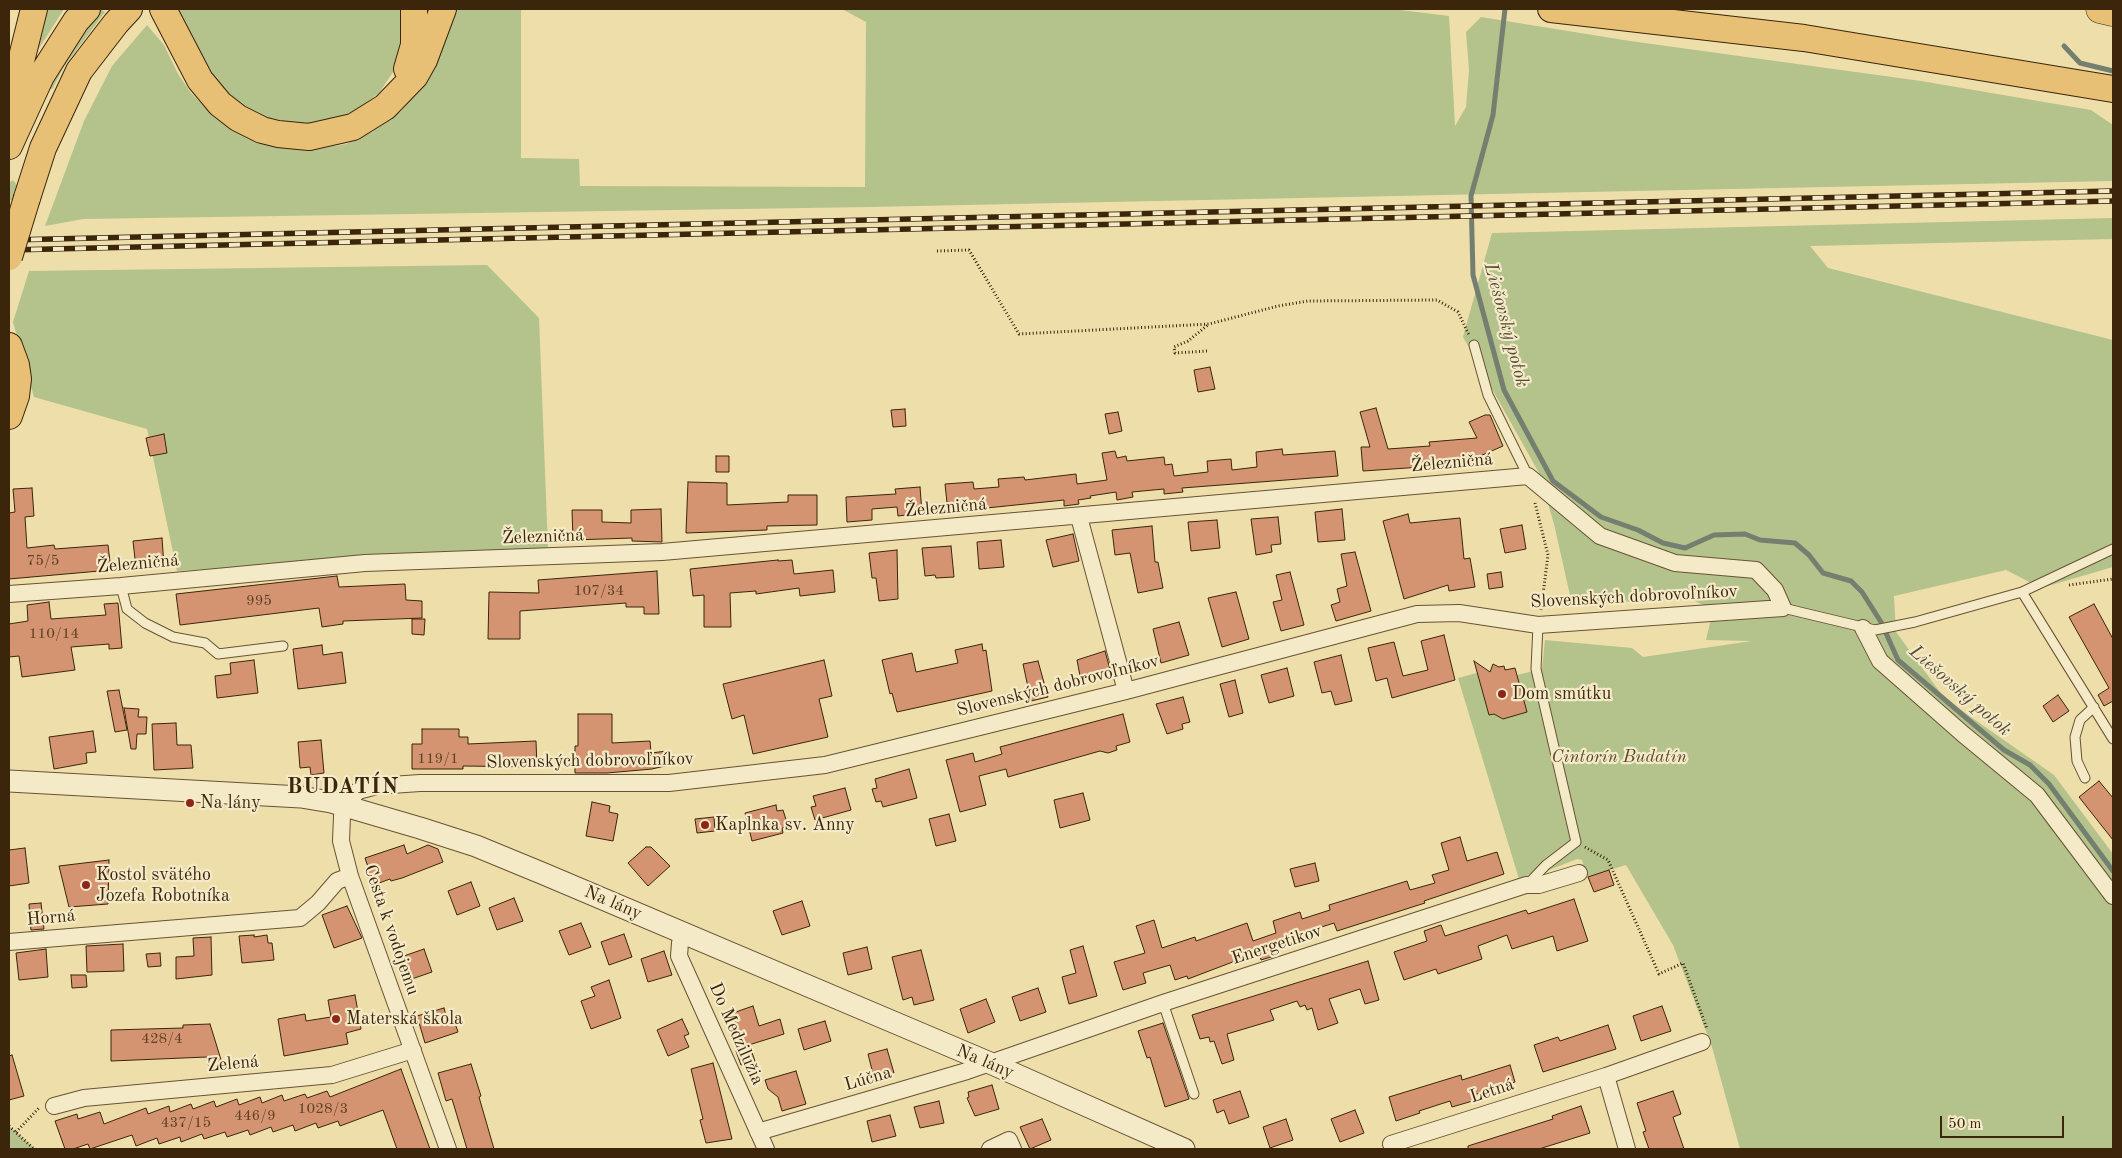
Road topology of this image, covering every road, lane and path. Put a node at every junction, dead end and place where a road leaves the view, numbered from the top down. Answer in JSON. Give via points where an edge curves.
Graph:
{"nodes":[{"id":1,"x":34,"y":9,"type":"edge"},
{"id":2,"x":87,"y":9,"type":"edge"},
{"id":3,"x":163,"y":9,"type":"edge"},
{"id":4,"x":414,"y":9,"type":"edge"},
{"id":5,"x":443,"y":9,"type":"edge"},
{"id":6,"x":1551,"y":9,"type":"edge"},
{"id":7,"x":2100,"y":9,"type":"edge"},
{"id":8,"x":2113,"y":12,"type":"edge"},
{"id":9,"x":122,"y":16,"type":"edge"},
{"id":10,"x":2113,"y":89,"type":"edge"},
{"id":11,"x":396,"y":95,"type":"junction"},
{"id":12,"x":9,"y":109,"type":"edge"},
{"id":13,"x":9,"y":146,"type":"edge"},
{"id":14,"x":937,"y":251,"type":"dead end"},
{"id":15,"x":9,"y":257,"type":"edge"},
{"id":16,"x":1209,"y":324,"type":"junction"},
{"id":17,"x":1474,"y":345,"type":"joint"},
{"id":18,"x":9,"y":346,"type":"edge"},
{"id":19,"x":1207,"y":351,"type":"dead end"},
{"id":20,"x":9,"y":416,"type":"edge"},
{"id":21,"x":1528,"y":476,"type":"junction"},
{"id":22,"x":1079,"y":517,"type":"junction"},
{"id":23,"x":2113,"y":549,"type":"edge"},
{"id":24,"x":2050,"y":578,"type":"junction"},
{"id":25,"x":2113,"y":579,"type":"edge"},
{"id":26,"x":121,"y":586,"type":"junction"},
{"id":27,"x":2022,"y":592,"type":"junction"},
{"id":28,"x":9,"y":594,"type":"edge"},
{"id":29,"x":1783,"y":608,"type":"junction"},
{"id":30,"x":1538,"y":625,"type":"junction"},
{"id":31,"x":1869,"y":629,"type":"junction"},
{"id":32,"x":283,"y":646,"type":"dead end"},
{"id":33,"x":1126,"y":691,"type":"junction"},
{"id":34,"x":2094,"y":707,"type":"junction"},
{"id":35,"x":2113,"y":739,"type":"edge"},
{"id":36,"x":2085,"y":778,"type":"dead end"},
{"id":37,"x":9,"y":781,"type":"edge"},
{"id":38,"x":344,"y":806,"type":"junction"},
{"id":39,"x":1576,"y":842,"type":"junction"},
{"id":40,"x":1580,"y":873,"type":"dead end"},
{"id":41,"x":350,"y":876,"type":"junction"},
{"id":42,"x":1526,"y":885,"type":"junction"},
{"id":43,"x":2113,"y":896,"type":"edge"},
{"id":44,"x":684,"y":934,"type":"junction"},
{"id":45,"x":9,"y":942,"type":"edge"},
{"id":46,"x":1163,"y":1003,"type":"junction"},
{"id":47,"x":1702,"y":1042,"type":"joint"},
{"id":48,"x":413,"y":1050,"type":"junction"},
{"id":49,"x":990,"y":1063,"type":"junction"},
{"id":50,"x":1606,"y":1076,"type":"junction"},
{"id":51,"x":1194,"y":1094,"type":"dead end"},
{"id":52,"x":54,"y":1106,"type":"joint"},
{"id":53,"x":9,"y":1126,"type":"edge"},
{"id":54,"x":16,"y":1132,"type":"junction"},
{"id":55,"x":758,"y":1132,"type":"junction"},
{"id":56,"x":1391,"y":1144,"type":"dead end"},
{"id":57,"x":34,"y":1149,"type":"edge"},
{"id":58,"x":448,"y":1149,"type":"edge"},
{"id":59,"x":766,"y":1149,"type":"edge"},
{"id":60,"x":990,"y":1149,"type":"edge"},
{"id":61,"x":1013,"y":1149,"type":"edge"},
{"id":62,"x":1184,"y":1149,"type":"edge"},
{"id":63,"x":1628,"y":1149,"type":"edge"}],
"edges":[{"from":1,"to":12,"type":"main road"},
{"from":2,"to":13,"type":"main road","via":[[41,76]]},
{"from":3,"to":11,"type":"main road","via":[[205,86],[238,118],[262,130],[309,137],[339,132],[369,118]]},
{"from":4,"to":11,"type":"main road","via":[[414,45]]},
{"from":5,"to":11,"type":"main road","via":[[416,76]]},
{"from":6,"to":10,"type":"main road","via":[[1804,38]]},
{"from":7,"to":8,"type":"highway"},
{"from":9,"to":15,"type":"main road","bridge":true,"via":[[79,71],[63,102],[43,148]]},
{"from":14,"to":16,"type":"path","via":[[969,250],[1019,334]]},
{"from":16,"to":17,"type":"path","via":[[1278,306],[1308,302],[1437,300],[1458,312]]},
{"from":16,"to":19,"type":"path","via":[[1188,342],[1174,347],[1175,353]]},
{"from":17,"to":21,"type":"lane","via":[[1488,395]]},
{"from":18,"to":20,"type":"main road","via":[[18,379]]},
{"from":21,"to":22,"type":"street","name":"Železničná"},
{"from":21,"to":29,"type":"street","via":[[1600,536],[1675,563],[1756,570],[1775,590]]},
{"from":21,"to":30,"type":"path","via":[[1548,555]]},
{"from":22,"to":26,"type":"street","name":"Železničná","via":[[662,552],[365,563]]},
{"from":22,"to":33,"type":"street"},
{"from":23,"to":24,"type":"lane"},
{"from":24,"to":25,"type":"path","via":[[2063,586]]},
{"from":24,"to":27,"type":"lane"},
{"from":26,"to":28,"type":"street","name":"Železničná"},
{"from":26,"to":32,"type":"lane","via":[[127,609],[145,623],[173,637],[205,643],[218,654]]},
{"from":27,"to":31,"type":"lane","via":[[1892,627]]},
{"from":27,"to":34,"type":"lane"},
{"from":29,"to":30,"type":"street","name":"Slovenských dobrovoľníkov"},
{"from":29,"to":31,"type":"lane"},
{"from":30,"to":33,"type":"street","name":"Slovenských dobrovoľníkov","via":[[1459,613],[1417,614]]},
{"from":30,"to":39,"type":"lane","via":[[1536,669]]},
{"from":31,"to":43,"type":"street","via":[[1880,661],[2037,795]]},
{"from":33,"to":38,"type":"street","name":"Slovenských dobrovoľníkov","via":[[825,764],[669,783],[420,783],[378,786],[358,792]]},
{"from":34,"to":35,"type":"lane"},
{"from":34,"to":36,"type":"lane","via":[[2080,720],[2075,737],[2077,762]]},
{"from":37,"to":38,"type":"street","name":"Na lány","via":[[301,797]]},
{"from":38,"to":41,"type":"street","name":"Cesta k vodojemu","via":[[341,841]]},
{"from":38,"to":44,"type":"street","name":"Na lány","via":[[476,846]]},
{"from":39,"to":42,"type":"lane"},
{"from":39,"to":47,"type":"path","via":[[1608,860],[1659,974],[1683,963],[1710,1039]]},
{"from":40,"to":42,"type":"street","name":"Energetikov","via":[[1539,885]]},
{"from":41,"to":45,"type":"street","name":"Horná","via":[[337,882],[300,918]]},
{"from":41,"to":48,"type":"street","name":"Cesta k vodojemu"},
{"from":42,"to":46,"type":"street","name":"Energetikov"},
{"from":44,"to":49,"type":"street","name":"Na lány"},
{"from":44,"to":55,"type":"street","name":"Do Medzilužia","via":[[679,956]]},
{"from":46,"to":49,"type":"street","name":"Energetikov","via":[[1020,1046]]},
{"from":46,"to":51,"type":"lane"},
{"from":47,"to":50,"type":"street","name":"Letná"},
{"from":48,"to":52,"type":"street","name":"Zelená","via":[[332,1075],[84,1098]]},
{"from":48,"to":58,"type":"street","name":"Cesta k vodojemu"},
{"from":49,"to":55,"type":"street","name":"Lúčna"},
{"from":49,"to":62,"type":"street","name":"Na lány"},
{"from":50,"to":56,"type":"street","name":"Letná"},
{"from":50,"to":63,"type":"street"},
{"from":52,"to":54,"type":"path","via":[[41,1106]]},
{"from":53,"to":54,"type":"path"},
{"from":54,"to":57,"type":"path"},
{"from":55,"to":59,"type":"street","name":"Do Medzilužia"},
{"from":60,"to":61,"type":"street","via":[[1009,1140]]}]}
